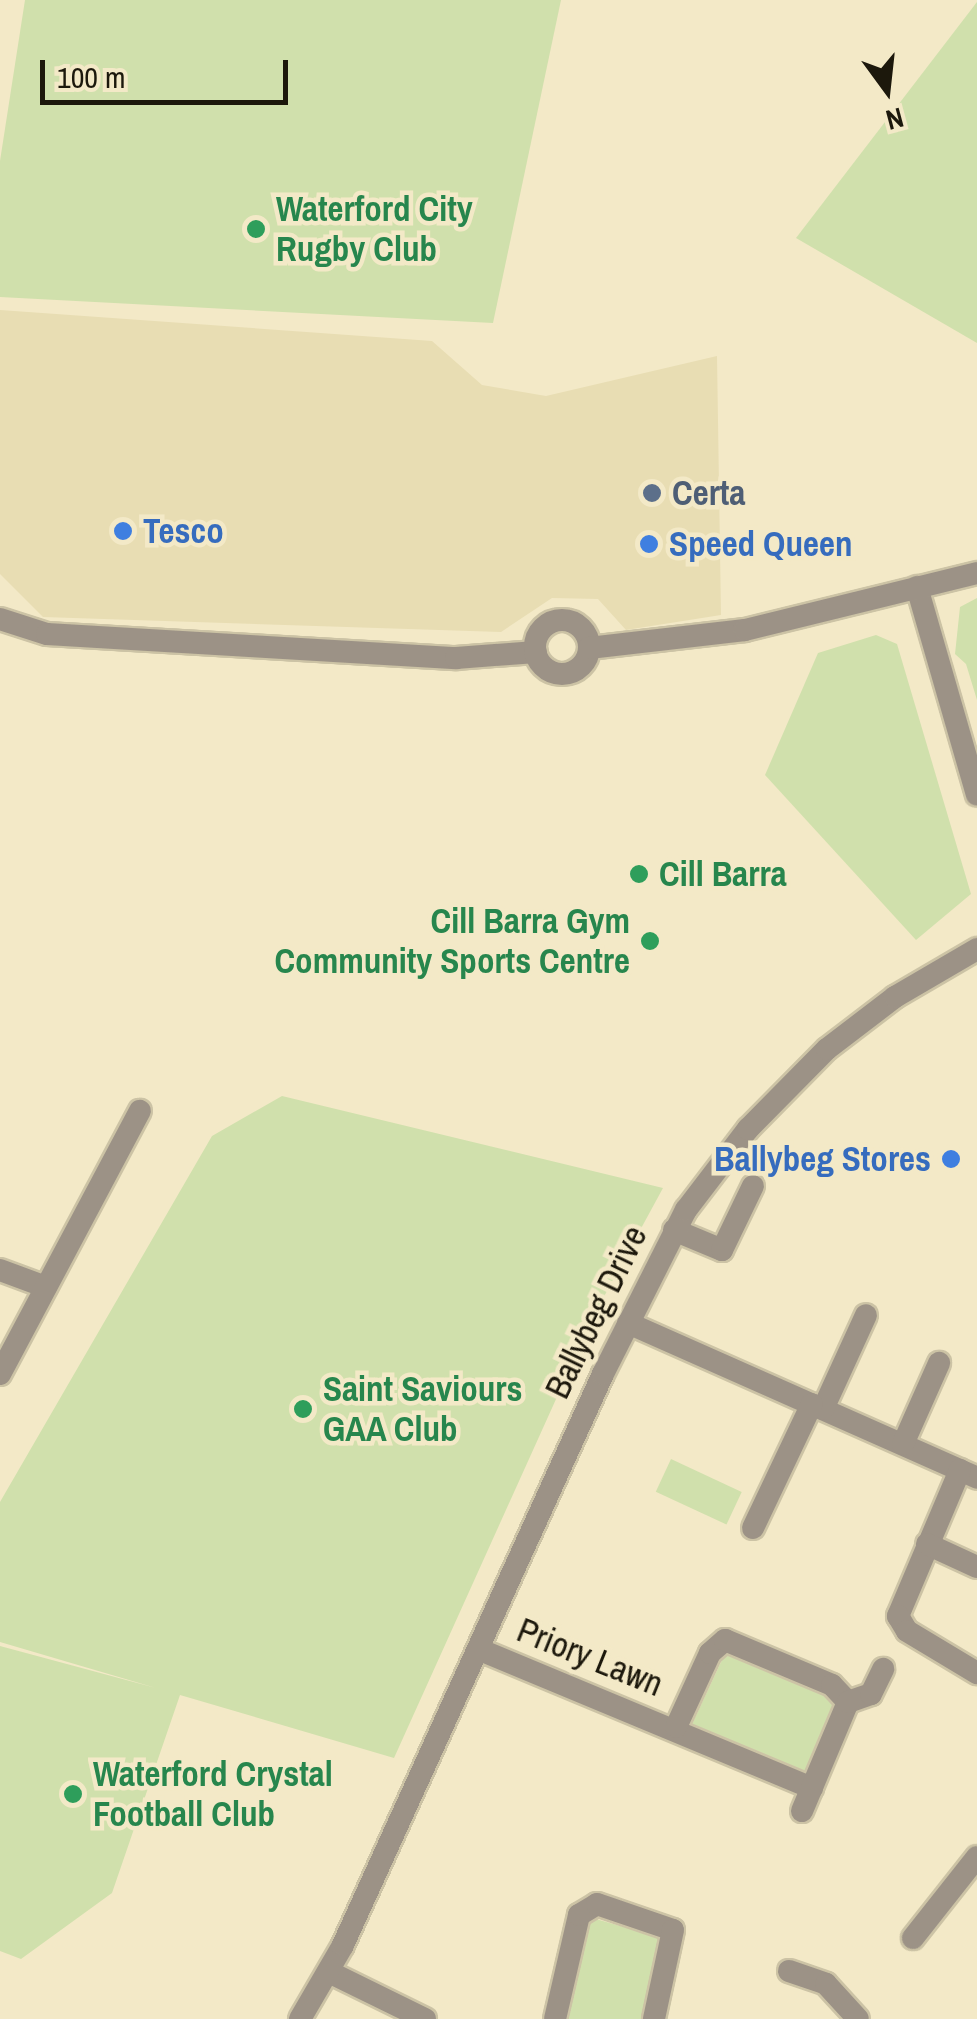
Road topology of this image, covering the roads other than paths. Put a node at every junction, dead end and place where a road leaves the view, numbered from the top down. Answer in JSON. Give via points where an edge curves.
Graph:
{"nodes":[{"id":1,"x":977,"y":573,"type":"edge"},
{"id":2,"x":917,"y":587,"type":"junction"},
{"id":3,"x":0,"y":618,"type":"edge"},
{"id":4,"x":47,"y":634,"type":"junction"},
{"id":5,"x":0,"y":644,"type":"edge"},
{"id":6,"x":589,"y":648,"type":"junction"},
{"id":7,"x":536,"y":652,"type":"junction"},
{"id":8,"x":977,"y":795,"type":"edge"},
{"id":9,"x":977,"y":949,"type":"edge"},
{"id":10,"x":140,"y":1111,"type":"dead end"},
{"id":11,"x":752,"y":1186,"type":"dead end"},
{"id":12,"x":674,"y":1230,"type":"junction"},
{"id":13,"x":0,"y":1270,"type":"edge"},
{"id":14,"x":46,"y":1286,"type":"junction"},
{"id":15,"x":866,"y":1315,"type":"dead end"},
{"id":16,"x":628,"y":1323,"type":"junction"},
{"id":17,"x":938,"y":1364,"type":"dead end"},
{"id":18,"x":0,"y":1374,"type":"edge"},
{"id":19,"x":818,"y":1406,"type":"junction"},
{"id":20,"x":903,"y":1444,"type":"junction"},
{"id":21,"x":969,"y":1474,"type":"edge"},
{"id":22,"x":753,"y":1528,"type":"dead end"},
{"id":23,"x":927,"y":1544,"type":"junction"},
{"id":24,"x":977,"y":1567,"type":"edge"},
{"id":25,"x":478,"y":1649,"type":"junction"},
{"id":26,"x":883,"y":1669,"type":"dead end"},
{"id":27,"x":977,"y":1673,"type":"edge"},
{"id":28,"x":848,"y":1702,"type":"junction"},
{"id":29,"x":676,"y":1727,"type":"junction"},
{"id":30,"x":812,"y":1788,"type":"junction"},
{"id":31,"x":802,"y":1811,"type":"dead end"},
{"id":32,"x":977,"y":1857,"type":"edge"},
{"id":33,"x":969,"y":1883,"type":"edge"},
{"id":34,"x":913,"y":1938,"type":"dead end"},
{"id":35,"x":788,"y":1971,"type":"dead end"},
{"id":36,"x":329,"y":1972,"type":"junction"},
{"id":37,"x":300,"y":2019,"type":"edge"},
{"id":38,"x":425,"y":2019,"type":"edge"},
{"id":39,"x":554,"y":2019,"type":"edge"},
{"id":40,"x":654,"y":2019,"type":"edge"},
{"id":41,"x":858,"y":2019,"type":"edge"}],
"edges":[{"from":1,"to":2,"type":"street"},
{"from":2,"to":6,"type":"street","via":[[745,630]]},
{"from":2,"to":8,"type":"street"},
{"from":3,"to":4,"type":"street"},
{"from":4,"to":5,"type":"street"},
{"from":4,"to":7,"type":"street","via":[[443,657]]},
{"from":6,"to":7,"type":"street","via":[[577,670],[560,674],[544,667]]},
{"from":6,"to":7,"type":"street","via":[[580,627],[558,620],[543,628]]},
{"from":9,"to":12,"type":"street","name":"Ballybeg Drive","via":[[896,996],[826,1049],[748,1129]]},
{"from":10,"to":14,"type":"street"},
{"from":11,"to":12,"type":"street","via":[[722,1250]]},
{"from":12,"to":16,"type":"street","name":"Ballybeg Drive"},
{"from":13,"to":14,"type":"street"},
{"from":14,"to":18,"type":"street"},
{"from":15,"to":19,"type":"street"},
{"from":16,"to":19,"type":"street"},
{"from":16,"to":25,"type":"street","name":"Ballybeg Drive"},
{"from":17,"to":20,"type":"street"},
{"from":19,"to":20,"type":"street"},
{"from":19,"to":22,"type":"street"},
{"from":20,"to":21,"type":"street"},
{"from":21,"to":23,"type":"street"},
{"from":23,"to":24,"type":"street"},
{"from":23,"to":27,"type":"street","via":[[899,1622]]},
{"from":25,"to":29,"type":"street","name":"Priory Lawn","via":[[634,1717]]},
{"from":25,"to":36,"type":"street","name":"Ballybeg Drive"},
{"from":26,"to":28,"type":"street","via":[[870,1694]]},
{"from":28,"to":29,"type":"street","name":"Priory Lawn","via":[[832,1685],[725,1640],[712,1649]]},
{"from":28,"to":30,"type":"street"},
{"from":29,"to":30,"type":"street","name":"Priory Lawn"},
{"from":30,"to":31,"type":"street"},
{"from":32,"to":33,"type":"street"},
{"from":33,"to":34,"type":"street"},
{"from":35,"to":41,"type":"street","via":[[826,1984]]},
{"from":36,"to":37,"type":"street","name":"Ballybeg Drive"},
{"from":36,"to":38,"type":"street"},
{"from":39,"to":40,"type":"street","via":[[579,1915],[597,1904],[674,1933]]}]}
